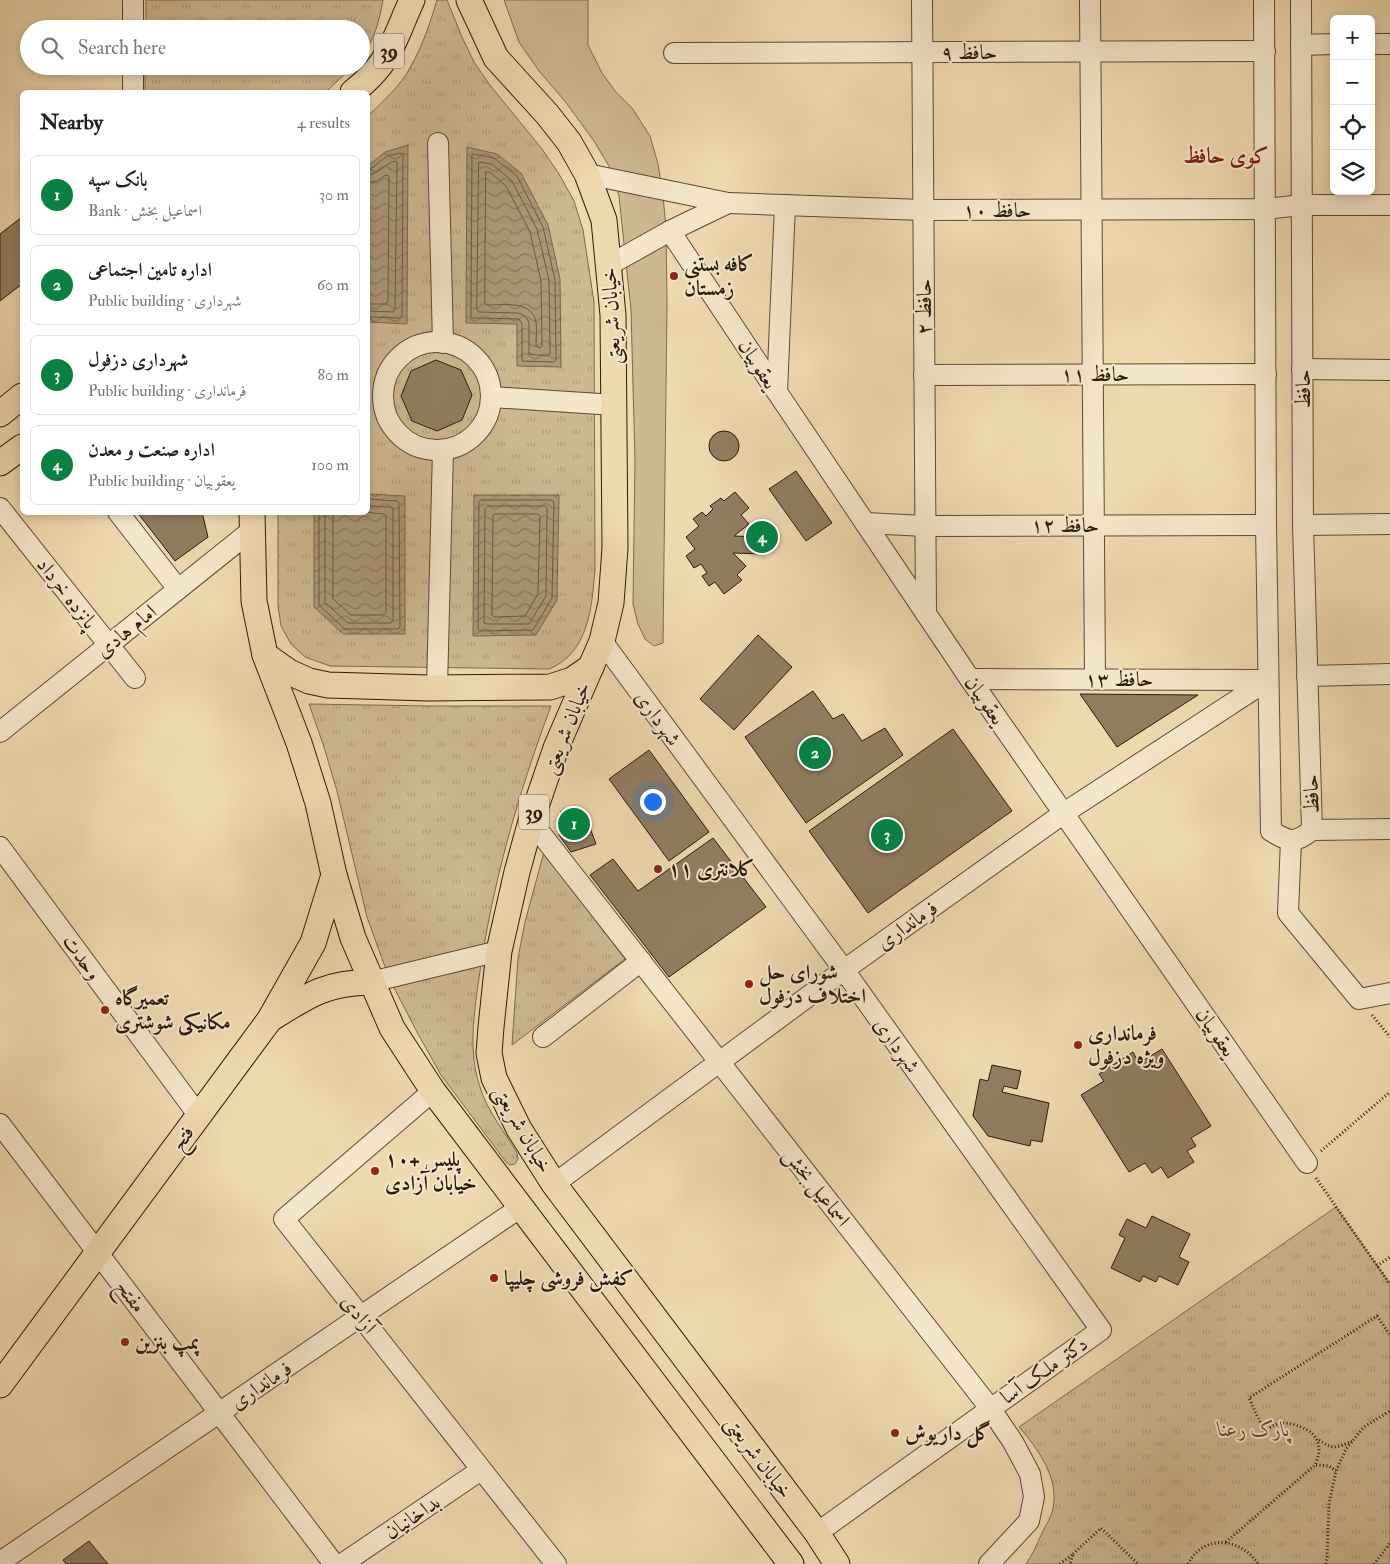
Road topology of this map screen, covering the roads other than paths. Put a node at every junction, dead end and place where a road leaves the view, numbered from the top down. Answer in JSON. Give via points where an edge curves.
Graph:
{"nodes":[{"id":1,"x":133,"y":0,"type":"edge"},
{"id":2,"x":399,"y":0,"type":"edge"},
{"id":3,"x":412,"y":0,"type":"edge"},
{"id":4,"x":469,"y":0,"type":"edge"},
{"id":5,"x":486,"y":0,"type":"edge"},
{"id":6,"x":922,"y":0,"type":"edge"},
{"id":7,"x":1090,"y":0,"type":"edge"},
{"id":8,"x":1264,"y":0,"type":"edge"},
{"id":9,"x":1301,"y":0,"type":"edge"},
{"id":10,"x":133,"y":20,"type":"edge"},
{"id":11,"x":1330,"y":44,"type":"edge"},
{"id":12,"x":1375,"y":44,"type":"edge"},
{"id":13,"x":1390,"y":44,"type":"edge"},
{"id":14,"x":1301,"y":45,"type":"junction"},
{"id":15,"x":391,"y":47,"type":"junction"},
{"id":16,"x":1265,"y":51,"type":"junction"},
{"id":17,"x":922,"y":52,"type":"junction"},
{"id":18,"x":1090,"y":52,"type":"junction"},
{"id":19,"x":674,"y":53,"type":"dead end"},
{"id":20,"x":496,"y":58,"type":"junction"},
{"id":21,"x":133,"y":75,"type":"edge"},
{"id":22,"x":133,"y":90,"type":"edge"},
{"id":23,"x":356,"y":90,"type":"edge"},
{"id":24,"x":438,"y":143,"type":"dead end"},
{"id":25,"x":587,"y":174,"type":"junction"},
{"id":26,"x":728,"y":203,"type":"junction"},
{"id":27,"x":785,"y":205,"type":"junction"},
{"id":28,"x":1302,"y":205,"type":"junction"},
{"id":29,"x":1390,"y":205,"type":"edge"},
{"id":30,"x":1092,"y":209,"type":"junction"},
{"id":31,"x":1265,"y":209,"type":"junction"},
{"id":32,"x":923,"y":210,"type":"junction"},
{"id":33,"x":670,"y":231,"type":"junction"},
{"id":34,"x":609,"y":265,"type":"junction"},
{"id":35,"x":443,"y":343,"type":"junction"},
{"id":36,"x":1302,"y":369,"type":"junction"},
{"id":37,"x":1390,"y":370,"type":"edge"},
{"id":38,"x":1093,"y":374,"type":"junction"},
{"id":39,"x":1266,"y":374,"type":"junction"},
{"id":40,"x":924,"y":375,"type":"junction"},
{"id":41,"x":777,"y":392,"type":"junction"},
{"id":42,"x":491,"y":397,"type":"junction"},
{"id":43,"x":20,"y":398,"type":"edge"},
{"id":44,"x":375,"y":400,"type":"edge"},
{"id":45,"x":615,"y":405,"type":"junction"},
{"id":46,"x":0,"y":414,"type":"edge"},
{"id":47,"x":443,"y":450,"type":"junction"},
{"id":48,"x":0,"y":508,"type":"edge"},
{"id":49,"x":120,"y":515,"type":"edge"},
{"id":50,"x":252,"y":521,"type":"edge"},
{"id":51,"x":865,"y":523,"type":"junction"},
{"id":52,"x":1390,"y":524,"type":"edge"},
{"id":53,"x":1094,"y":525,"type":"junction"},
{"id":54,"x":1266,"y":525,"type":"junction"},
{"id":55,"x":1303,"y":525,"type":"junction"},
{"id":56,"x":925,"y":526,"type":"junction"},
{"id":57,"x":178,"y":589,"type":"junction"},
{"id":58,"x":926,"y":614,"type":"junction"},
{"id":59,"x":602,"y":641,"type":"junction"},
{"id":60,"x":108,"y":645,"type":"junction"},
{"id":61,"x":265,"y":655,"type":"junction"},
{"id":62,"x":591,"y":667,"type":"junction"},
{"id":63,"x":1390,"y":674,"type":"edge"},
{"id":64,"x":1307,"y":676,"type":"junction"},
{"id":65,"x":135,"y":678,"type":"dead end"},
{"id":66,"x":970,"y":679,"type":"junction"},
{"id":67,"x":1095,"y":679,"type":"junction"},
{"id":68,"x":1268,"y":680,"type":"junction"},
{"id":69,"x":437,"y":688,"type":"junction"},
{"id":70,"x":0,"y":732,"type":"edge"},
{"id":71,"x":1064,"y":813,"type":"junction"},
{"id":72,"x":531,"y":821,"type":"junction"},
{"id":73,"x":1390,"y":829,"type":"edge"},
{"id":74,"x":1312,"y":830,"type":"junction"},
{"id":75,"x":1291,"y":840,"type":"junction"},
{"id":76,"x":0,"y":847,"type":"edge"},
{"id":77,"x":334,"y":875,"type":"junction"},
{"id":78,"x":500,"y":951,"type":"junction"},
{"id":79,"x":641,"y":961,"type":"junction"},
{"id":80,"x":844,"y":970,"type":"junction"},
{"id":81,"x":372,"y":982,"type":"junction"},
{"id":82,"x":1390,"y":993,"type":"edge"},
{"id":83,"x":270,"y":1020,"type":"junction"},
{"id":84,"x":543,"y":1037,"type":"dead end"},
{"id":85,"x":719,"y":1062,"type":"junction"},
{"id":86,"x":433,"y":1091,"type":"junction"},
{"id":87,"x":199,"y":1116,"type":"junction"},
{"id":88,"x":0,"y":1124,"type":"edge"},
{"id":89,"x":1306,"y":1163,"type":"road end"},
{"id":90,"x":554,"y":1184,"type":"junction"},
{"id":91,"x":521,"y":1207,"type":"junction"},
{"id":92,"x":98,"y":1253,"type":"junction"},
{"id":93,"x":361,"y":1317,"type":"junction"},
{"id":94,"x":1101,"y":1330,"type":"joint"},
{"id":95,"x":0,"y":1385,"type":"edge"},
{"id":96,"x":990,"y":1408,"type":"junction"},
{"id":97,"x":219,"y":1413,"type":"junction"},
{"id":98,"x":481,"y":1470,"type":"junction"},
{"id":99,"x":817,"y":1533,"type":"junction"},
{"id":100,"x":781,"y":1561,"type":"edge"},
{"id":101,"x":0,"y":1562,"type":"edge"},
{"id":102,"x":334,"y":1564,"type":"edge"},
{"id":103,"x":342,"y":1564,"type":"edge"},
{"id":104,"x":556,"y":1564,"type":"edge"},
{"id":105,"x":837,"y":1564,"type":"edge"},
{"id":106,"x":989,"y":1564,"type":"edge"}],
"edges":[{"from":1,"to":10,"type":"street"},
{"from":2,"to":15,"type":"main road"},
{"from":3,"to":15,"type":"main road","number":"39"},
{"from":4,"to":20,"type":"main road","name":"خیابان شریعتی","number":"39"},
{"from":5,"to":20,"type":"main road"},
{"from":6,"to":17,"type":"street","name":"حافظ ۲"},
{"from":7,"to":18,"type":"street"},
{"from":8,"to":16,"type":"street","name":"حافظ"},
{"from":9,"to":14,"type":"street","name":"حافظ"},
{"from":11,"to":14,"type":"street"},
{"from":12,"to":13,"type":"street"},
{"from":14,"to":28,"type":"street","name":"حافظ"},
{"from":15,"to":23,"type":"main road","number":"39","via":[[368,80]]},
{"from":16,"to":18,"type":"street","name":"حافظ ۹"},
{"from":16,"to":31,"type":"street","name":"حافظ"},
{"from":17,"to":18,"type":"street","name":"حافظ ۹"},
{"from":17,"to":19,"type":"street","name":"حافظ ۹"},
{"from":17,"to":32,"type":"street","name":"حافظ ۲"},
{"from":18,"to":30,"type":"street"},
{"from":20,"to":25,"type":"main road","name":"خیابان شریعتی","number":"39","via":[[569,142]]},
{"from":21,"to":22,"type":"street"},
{"from":24,"to":35,"type":"street"},
{"from":25,"to":26,"type":"street","name":"حافظ ۱۰"},
{"from":25,"to":34,"type":"main road","name":"خیابان شریعتی","number":"39","via":[[604,220]]},
{"from":26,"to":27,"type":"street","name":"حافظ ۱۰"},
{"from":26,"to":33,"type":"street"},
{"from":27,"to":32,"type":"street","name":"حافظ ۱۰"},
{"from":27,"to":41,"type":"street"},
{"from":28,"to":29,"type":"street"},
{"from":28,"to":31,"type":"street","name":"حافظ ۱۰"},
{"from":28,"to":36,"type":"street","name":"حافظ"},
{"from":30,"to":31,"type":"street","name":"حافظ ۱۰"},
{"from":30,"to":32,"type":"street","name":"حافظ ۱۰"},
{"from":30,"to":38,"type":"street"},
{"from":31,"to":39,"type":"street","name":"حافظ"},
{"from":32,"to":40,"type":"street","name":"حافظ ۲"},
{"from":33,"to":34,"type":"street"},
{"from":33,"to":41,"type":"street","name":"یعقوبیان"},
{"from":34,"to":45,"type":"main road","name":"خیابان شریعتی","number":"39"},
{"from":35,"to":42,"type":"street","via":[[456,346],[477,361],[487,378]]},
{"from":35,"to":44,"type":"street","via":[[416,346],[404,353],[394,362]]},
{"from":36,"to":37,"type":"street"},
{"from":36,"to":55,"type":"street","name":"حافظ"},
{"from":38,"to":39,"type":"street","name":"حافظ ۱۱"},
{"from":38,"to":40,"type":"street","name":"حافظ ۱۱"},
{"from":38,"to":53,"type":"street"},
{"from":39,"to":54,"type":"street","name":"حافظ"},
{"from":40,"to":56,"type":"street","name":"حافظ ۲"},
{"from":41,"to":51,"type":"street","name":"یعقوبیان"},
{"from":42,"to":45,"type":"street"},
{"from":42,"to":47,"type":"street","via":[[485,422],[477,432],[468,441]]},
{"from":43,"to":46,"type":"main road"},
{"from":44,"to":47,"type":"street","via":[[390,424],[407,442],[431,450]]},
{"from":45,"to":59,"type":"main road","name":"خیابان شریعتی","number":"39","via":[[615,548],[611,603]]},
{"from":47,"to":69,"type":"street"},
{"from":48,"to":60,"type":"street","name":"پانزده خرداد"},
{"from":49,"to":57,"type":"street"},
{"from":50,"to":57,"type":"street","name":"امام هادی"},
{"from":50,"to":61,"type":"main road","name":"خیابان شریعتی","via":[[254,601]]},
{"from":51,"to":56,"type":"street","name":"حافظ ۱۲"},
{"from":51,"to":58,"type":"street","name":"یعقوبیان"},
{"from":52,"to":55,"type":"street"},
{"from":53,"to":54,"type":"street","name":"حافظ ۱۲"},
{"from":53,"to":56,"type":"street","name":"حافظ ۱۲"},
{"from":53,"to":67,"type":"street"},
{"from":54,"to":68,"type":"street","name":"حافظ"},
{"from":55,"to":64,"type":"street","name":"حافظ"},
{"from":56,"to":58,"type":"street","name":"حافظ ۲"},
{"from":57,"to":60,"type":"street","name":"امام هادی"},
{"from":58,"to":66,"type":"street","name":"یعقوبیان"},
{"from":59,"to":62,"type":"main road","name":"خیابان شریعتی","number":"39"},
{"from":59,"to":80,"type":"street","name":"شهرداری"},
{"from":60,"to":65,"type":"street","name":"پانزده خرداد"},
{"from":60,"to":70,"type":"street","name":"امام هادی"},
{"from":61,"to":69,"type":"main road","via":[[308,681]]},
{"from":61,"to":77,"type":"main road","name":"خیابان شریعتی","via":[[318,803]]},
{"from":62,"to":69,"type":"main road","via":[[572,680],[550,688]]},
{"from":62,"to":72,"type":"main road","name":"خیابان شریعتی","number":"39","via":[[556,748]]},
{"from":63,"to":64,"type":"street"},
{"from":64,"to":74,"type":"street","name":"حافظ"},
{"from":66,"to":67,"type":"street","name":"حافظ ۱۳"},
{"from":66,"to":71,"type":"street","name":"یعقوبیان"},
{"from":67,"to":68,"type":"street","name":"حافظ ۱۳"},
{"from":68,"to":71,"type":"street","name":"فرمانداری"},
{"from":68,"to":75,"type":"street","name":"حافظ","via":[[1271,831]]},
{"from":71,"to":80,"type":"street","name":"فرمانداری"},
{"from":71,"to":89,"type":"street","name":"یعقوبیان"},
{"from":72,"to":78,"type":"main road","name":"خیابان شریعتی","number":"39"},
{"from":72,"to":79,"type":"street","name":"اسماعیل بخش"},
{"from":73,"to":74,"type":"street"},
{"from":74,"to":75,"type":"street","name":"حافظ","via":[[1301,839]]},
{"from":75,"to":82,"type":"street","via":[[1288,913],[1359,999]]},
{"from":76,"to":87,"type":"street","name":"وحدت"},
{"from":77,"to":81,"type":"main road","name":"خیابان شریعتی","via":[[353,938]]},
{"from":77,"to":83,"type":"main road","name":"فتح","via":[[313,943]]},
{"from":78,"to":81,"type":"street"},
{"from":78,"to":90,"type":"main road","name":"خیابان شریعتی","number":"39","via":[[489,1053],[494,1078],[519,1129]]},
{"from":79,"to":84,"type":"street"},
{"from":79,"to":85,"type":"street","name":"اسماعیل بخش"},
{"from":80,"to":85,"type":"street","name":"فرمانداری"},
{"from":80,"to":94,"type":"street","name":"شهرداری"},
{"from":81,"to":83,"type":"main road","via":[[327,988],[307,996]]},
{"from":81,"to":86,"type":"main road","name":"خیابان شریعتی","via":[[392,1028]]},
{"from":83,"to":87,"type":"main road","name":"فتح"},
{"from":85,"to":90,"type":"street","name":"فرمانداری"},
{"from":85,"to":96,"type":"street","name":"اسماعیل بخش"},
{"from":86,"to":91,"type":"main road","name":"خیابان شریعتی"},
{"from":86,"to":93,"type":"street","name":"آزادی","via":[[284,1219]]},
{"from":87,"to":92,"type":"main road","name":"فتح"},
{"from":88,"to":92,"type":"street","name":"مفتح"},
{"from":90,"to":91,"type":"main road"},
{"from":90,"to":99,"type":"main road","name":"خیابان شریعتی","number":"39"},
{"from":91,"to":93,"type":"street","name":"فرمانداری"},
{"from":91,"to":100,"type":"main road","name":"خیابان شریعتی"},
{"from":92,"to":95,"type":"main road","name":"فتح"},
{"from":92,"to":97,"type":"street","name":"مفتح"},
{"from":93,"to":97,"type":"street","name":"فرمانداری"},
{"from":93,"to":98,"type":"street","name":"آزادی"},
{"from":94,"to":96,"type":"street","name":"دکتر ملک آسا"},
{"from":96,"to":99,"type":"street","name":"دکتر ملک آسا"},
{"from":96,"to":106,"type":"street","name":"اسماعیل بخش","via":[[1030,1474],[1034,1497],[1029,1521]]},
{"from":97,"to":101,"type":"street","name":"فرمانداری"},
{"from":97,"to":102,"type":"street","name":"مفتح"},
{"from":98,"to":103,"type":"street","name":"بداخانیان"},
{"from":98,"to":104,"type":"street","name":"آزادی"},
{"from":99,"to":105,"type":"main road","name":"خیابان شریعتی","number":"39"}]}
